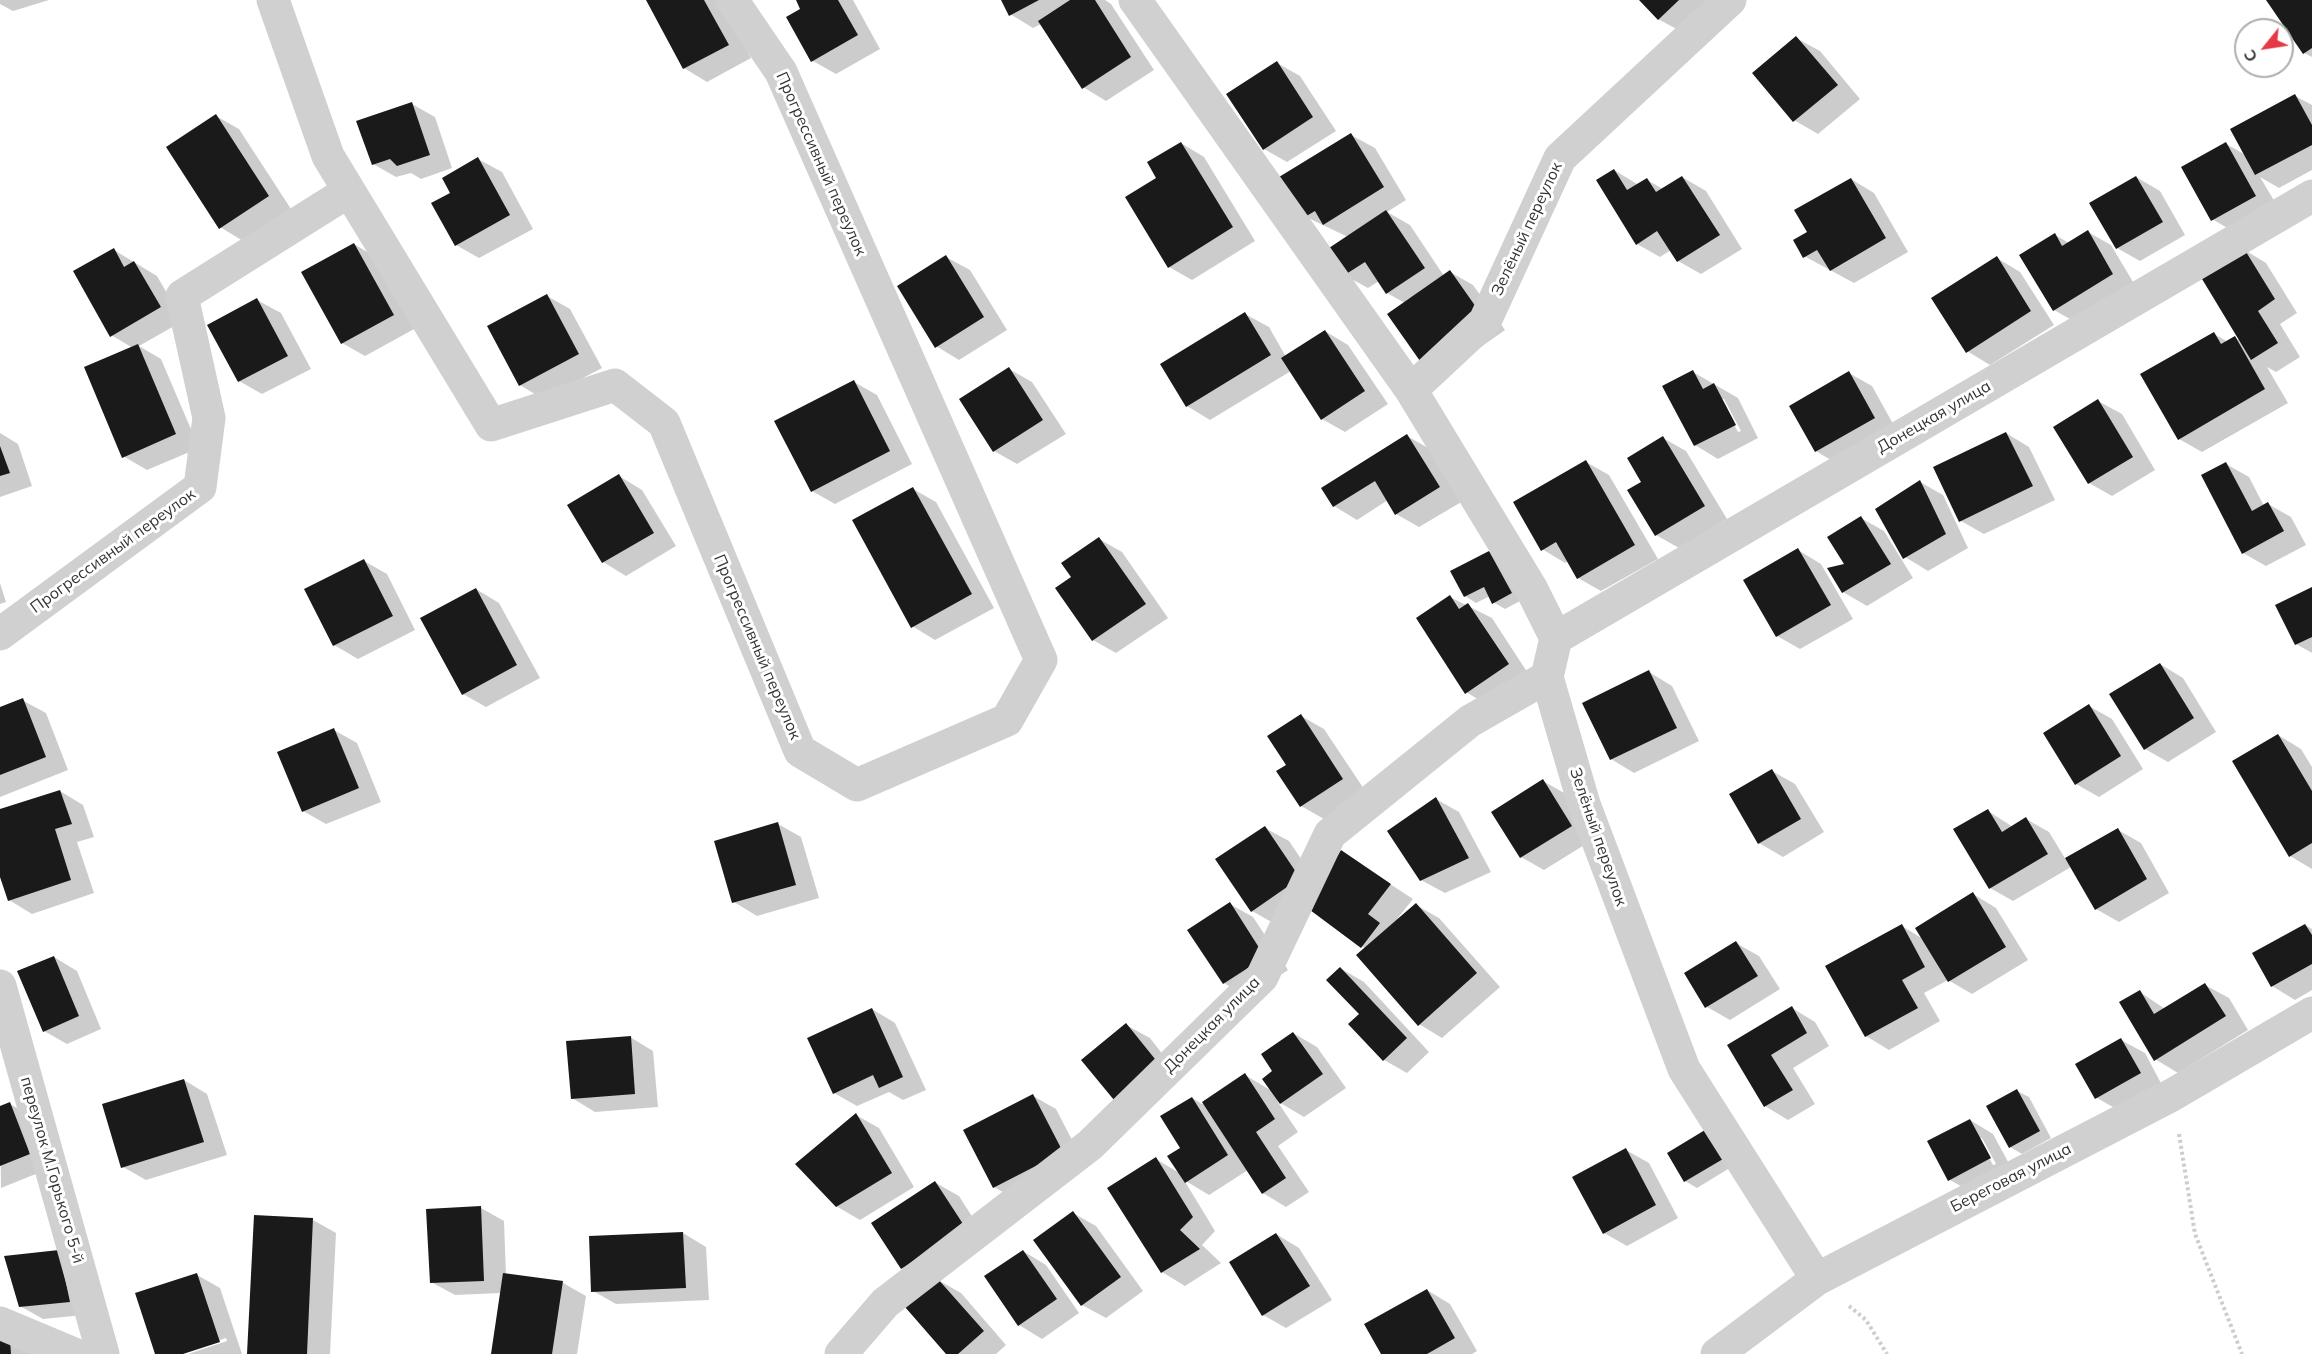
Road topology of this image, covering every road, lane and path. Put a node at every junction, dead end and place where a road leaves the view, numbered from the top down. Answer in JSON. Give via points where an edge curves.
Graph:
{"nodes":[{"id":1,"x":273,"y":0,"type":"edge"},
{"id":2,"x":732,"y":0,"type":"edge"},
{"id":3,"x":1135,"y":0,"type":"edge"},
{"id":4,"x":1730,"y":0,"type":"edge"},
{"id":5,"x":349,"y":191,"type":"junction"},
{"id":6,"x":2312,"y":196,"type":"edge"},
{"id":7,"x":1411,"y":390,"type":"junction"},
{"id":8,"x":0,"y":634,"type":"edge"},
{"id":9,"x":1556,"y":638,"type":"junction"},
{"id":10,"x":1548,"y":677,"type":"junction"},
{"id":11,"x":0,"y":986,"type":"edge"},
{"id":12,"x":2312,"y":1013,"type":"edge"},
{"id":13,"x":2172,"y":1095,"type":"junction"},
{"id":14,"x":1817,"y":1279,"type":"junction"},
{"id":15,"x":0,"y":1323,"type":"edge"},
{"id":16,"x":74,"y":1354,"type":"edge"},
{"id":17,"x":103,"y":1354,"type":"edge"},
{"id":18,"x":842,"y":1354,"type":"edge"},
{"id":19,"x":1717,"y":1354,"type":"edge"},
{"id":20,"x":1887,"y":1354,"type":"edge"},
{"id":21,"x":2242,"y":1354,"type":"edge"}],
"edges":[{"from":1,"to":5,"type":"street","name":"Прогрессивный переулок","via":[[328,156]]},
{"from":2,"to":5,"type":"street","name":"Прогрессивный переулок","via":[[781,72],[1041,660],[1007,720],[857,785],[801,751],[664,423],[615,385],[491,425]]},
{"from":3,"to":7,"type":"street"},
{"from":4,"to":7,"type":"street","name":"Зелёный переулок","via":[[1560,158],[1485,321]]},
{"from":5,"to":8,"type":"street","name":"Прогрессивный переулок","via":[[182,296],[209,418],[200,487]]},
{"from":6,"to":9,"type":"street","name":"Донецкая улица"},
{"from":7,"to":9,"type":"street","via":[[1531,588]]},
{"from":9,"to":10,"type":"street","name":"Зелёный переулок"},
{"from":10,"to":14,"type":"street","name":"Зелёный переулок","via":[[1584,804],[1684,1069]]},
{"from":10,"to":18,"type":"street","name":"Донецкая улица","via":[[1470,722],[1330,834],[1262,977],[1090,1145],[885,1303]]},
{"from":11,"to":17,"type":"street","name":"переулок М.Горького 5-й"},
{"from":12,"to":13,"type":"street","name":"Береговая улица"},
{"from":13,"to":14,"type":"street","name":"Береговая улица"},
{"from":13,"to":21,"type":"path","via":[[2195,1234]]},
{"from":14,"to":19,"type":"street","name":"Береговая улица"},
{"from":14,"to":20,"type":"path","via":[[1866,1320]]},
{"from":15,"to":16,"type":"street"}]}
